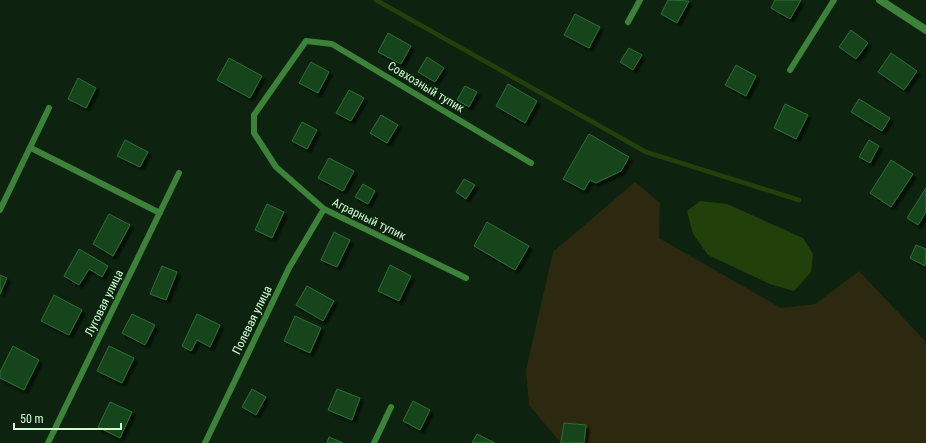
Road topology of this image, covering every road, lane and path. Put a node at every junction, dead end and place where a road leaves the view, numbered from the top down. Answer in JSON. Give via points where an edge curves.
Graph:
{"nodes":[{"id":1,"x":640,"y":0,"type":"edge"},
{"id":2,"x":834,"y":0,"type":"edge"},
{"id":3,"x":880,"y":0,"type":"edge"},
{"id":4,"x":628,"y":22,"type":"dead end"},
{"id":5,"x":926,"y":30,"type":"edge"},
{"id":6,"x":306,"y":41,"type":"joint"},
{"id":7,"x":790,"y":70,"type":"dead end"},
{"id":8,"x":49,"y":108,"type":"dead end"},
{"id":9,"x":31,"y":148,"type":"junction"},
{"id":10,"x":531,"y":163,"type":"dead end"},
{"id":11,"x":179,"y":173,"type":"dead end"},
{"id":12,"x":324,"y":209,"type":"junction"},
{"id":13,"x":0,"y":210,"type":"edge"},
{"id":14,"x":160,"y":213,"type":"junction"},
{"id":15,"x":466,"y":278,"type":"dead end"},
{"id":16,"x":391,"y":407,"type":"dead end"},
{"id":17,"x":48,"y":443,"type":"edge"},
{"id":18,"x":205,"y":443,"type":"edge"},
{"id":19,"x":374,"y":443,"type":"edge"}],
"edges":[{"from":1,"to":4,"type":"lane"},
{"from":2,"to":7,"type":"lane"},
{"from":3,"to":5,"type":"street"},
{"from":6,"to":10,"type":"lane","name":"Совхозный тупик","via":[[332,44]]},
{"from":6,"to":12,"type":"lane","name":"Аграрный тупик","via":[[254,115],[254,133],[276,167]]},
{"from":8,"to":9,"type":"lane"},
{"from":9,"to":13,"type":"lane"},
{"from":9,"to":14,"type":"lane"},
{"from":11,"to":14,"type":"lane","name":"Луговая улица"},
{"from":12,"to":15,"type":"lane","name":"Аграрный тупик"},
{"from":12,"to":18,"type":"lane","name":"Полевая улица","via":[[289,268]]},
{"from":14,"to":17,"type":"lane","name":"Луговая улица"},
{"from":16,"to":19,"type":"lane"}]}
